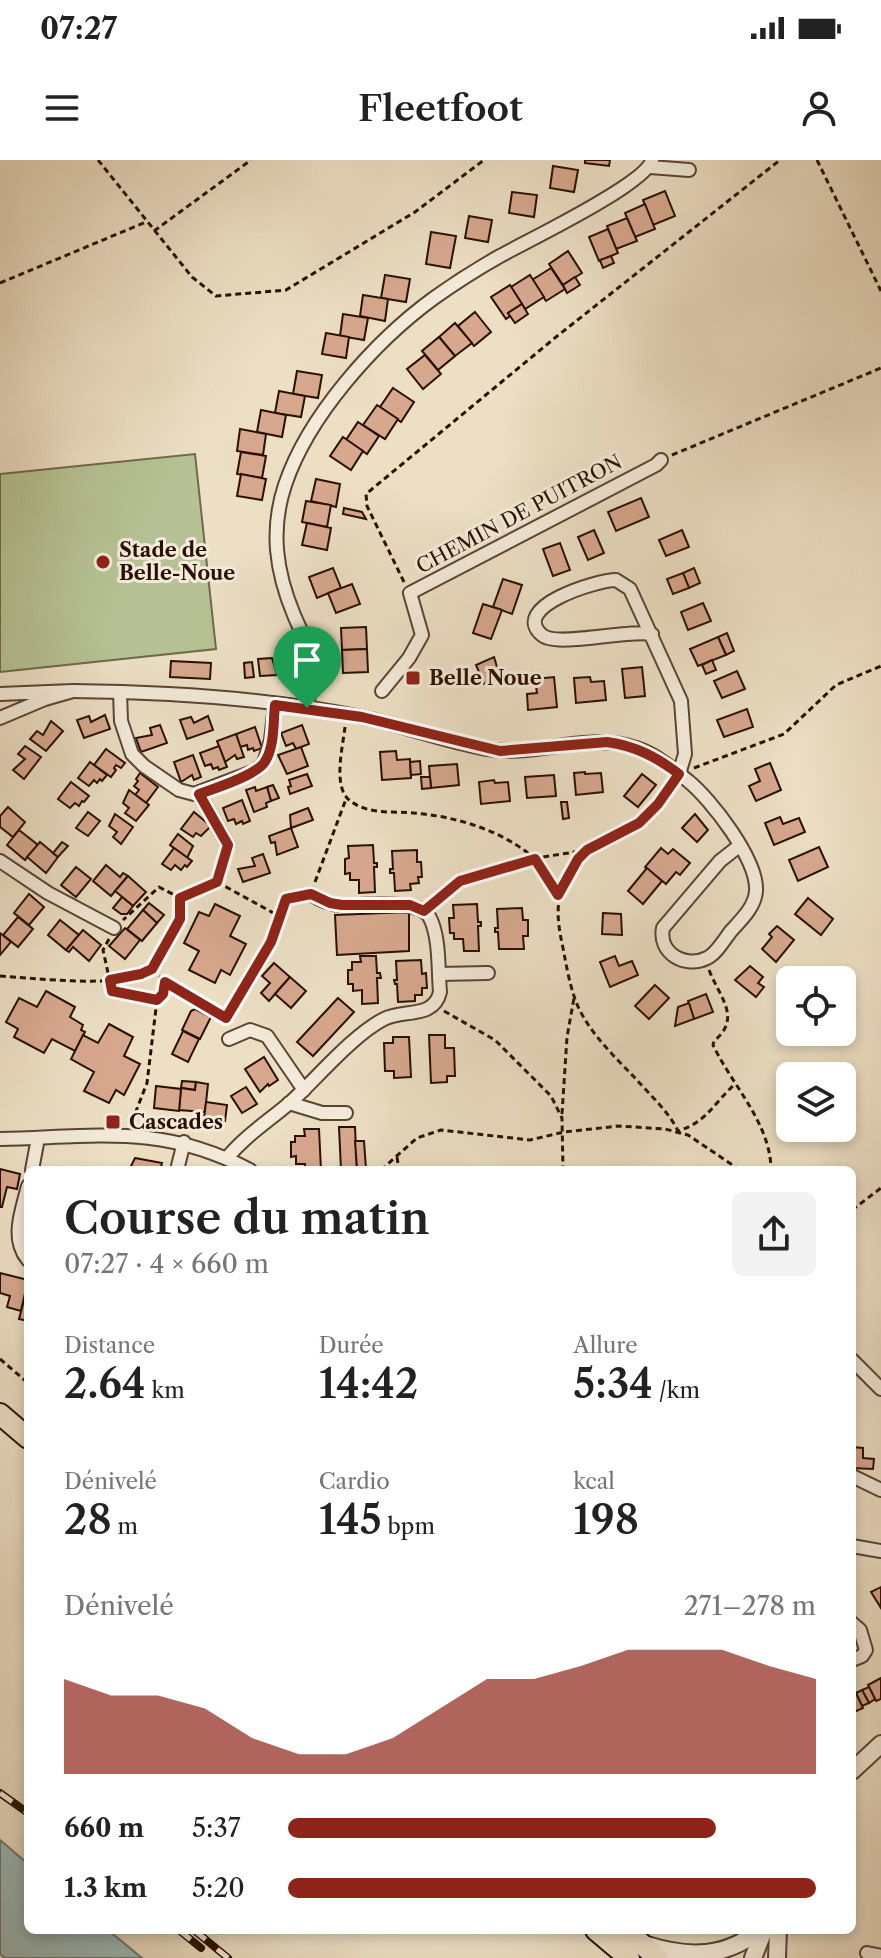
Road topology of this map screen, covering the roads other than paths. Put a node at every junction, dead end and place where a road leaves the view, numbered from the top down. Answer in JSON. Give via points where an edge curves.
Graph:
{"nodes":[{"id":1,"x":651,"y":164,"type":"edge"},
{"id":2,"x":689,"y":170,"type":"dead end"},
{"id":3,"x":661,"y":460,"type":"road end"},
{"id":4,"x":652,"y":634,"type":"junction"},
{"id":5,"x":73,"y":691,"type":"junction"},
{"id":6,"x":382,"y":691,"type":"dead end"},
{"id":7,"x":120,"y":692,"type":"junction"},
{"id":8,"x":0,"y":694,"type":"edge"},
{"id":9,"x":275,"y":705,"type":"junction"},
{"id":10,"x":307,"y":708,"type":"junction"},
{"id":11,"x":0,"y":718,"type":"edge"},
{"id":12,"x":679,"y":774,"type":"junction"},
{"id":13,"x":199,"y":794,"type":"junction"},
{"id":14,"x":228,"y":845,"type":"road end"},
{"id":15,"x":739,"y":846,"type":"junction"},
{"id":16,"x":0,"y":862,"type":"edge"},
{"id":17,"x":311,"y":894,"type":"road end"},
{"id":18,"x":114,"y":928,"type":"road end"},
{"id":19,"x":488,"y":973,"type":"dead end"},
{"id":20,"x":439,"y":974,"type":"junction"},
{"id":21,"x":229,"y":1039,"type":"dead end"},
{"id":22,"x":304,"y":1090,"type":"junction"},
{"id":23,"x":289,"y":1103,"type":"junction"},
{"id":24,"x":346,"y":1113,"type":"dead end"},
{"id":25,"x":38,"y":1138,"type":"junction"},
{"id":26,"x":0,"y":1139,"type":"edge"},
{"id":27,"x":184,"y":1142,"type":"junction"},
{"id":28,"x":227,"y":1158,"type":"junction"},
{"id":29,"x":33,"y":1166,"type":"edge"},
{"id":30,"x":178,"y":1166,"type":"edge"},
{"id":31,"x":242,"y":1166,"type":"edge"},
{"id":32,"x":24,"y":1206,"type":"edge"},
{"id":33,"x":24,"y":1255,"type":"edge"},
{"id":34,"x":856,"y":1364,"type":"edge"},
{"id":35,"x":881,"y":1389,"type":"edge"},
{"id":36,"x":0,"y":1414,"type":"edge"},
{"id":37,"x":24,"y":1435,"type":"edge"},
{"id":38,"x":856,"y":1478,"type":"edge"},
{"id":39,"x":881,"y":1490,"type":"edge"},
{"id":40,"x":856,"y":1547,"type":"edge"},
{"id":41,"x":881,"y":1551,"type":"edge"},
{"id":42,"x":856,"y":1626,"type":"edge"},
{"id":43,"x":856,"y":1658,"type":"edge"},
{"id":44,"x":881,"y":1744,"type":"edge"},
{"id":45,"x":856,"y":1767,"type":"edge"},
{"id":46,"x":606,"y":1934,"type":"edge"},
{"id":47,"x":756,"y":1934,"type":"edge"},
{"id":48,"x":761,"y":1934,"type":"edge"},
{"id":49,"x":778,"y":1934,"type":"edge"},
{"id":50,"x":630,"y":1943,"type":"edge"},
{"id":51,"x":867,"y":1953,"type":"dead end"},
{"id":52,"x":775,"y":1956,"type":"edge"},
{"id":53,"x":881,"y":1956,"type":"edge"},
{"id":54,"x":658,"y":1958,"type":"edge"},
{"id":55,"x":753,"y":1958,"type":"edge"}],
"edges":[{"from":1,"to":2,"type":"street"},
{"from":1,"to":10,"type":"street","via":[[622,188],[431,300],[354,373],[308,435],[282,496],[275,541],[284,587],[311,661]]},
{"from":3,"to":6,"type":"street","name":"CHEMIN DE PUITRON","via":[[410,593],[422,635]]},
{"from":4,"to":4,"type":"street","via":[[630,589],[616,580],[543,605],[535,618],[541,635],[557,640]]},
{"from":4,"to":12,"type":"street","via":[[681,701],[685,754]]},
{"from":5,"to":7,"type":"street"},
{"from":5,"to":8,"type":"street"},
{"from":5,"to":11,"type":"street"},
{"from":7,"to":9,"type":"street"},
{"from":7,"to":13,"type":"street","via":[[121,721],[132,754],[179,790]]},
{"from":9,"to":10,"type":"street"},
{"from":9,"to":13,"type":"street","via":[[264,763]]},
{"from":10,"to":12,"type":"street","via":[[500,751],[622,744]]},
{"from":12,"to":15,"type":"street","via":[[719,812]]},
{"from":13,"to":14,"type":"street"},
{"from":15,"to":15,"type":"street","via":[[754,876],[749,910],[706,959],[690,961],[667,952],[663,928]]},
{"from":16,"to":18,"type":"street"},
{"from":17,"to":20,"type":"street","via":[[342,905],[410,905],[424,911],[432,923]]},
{"from":19,"to":20,"type":"street"},
{"from":20,"to":22,"type":"street","via":[[434,1006],[385,1019],[369,1029]]},
{"from":21,"to":22,"type":"street","via":[[248,1030],[267,1036]]},
{"from":22,"to":23,"type":"street"},
{"from":23,"to":24,"type":"street","via":[[322,1113]]},
{"from":23,"to":28,"type":"street"},
{"from":25,"to":26,"type":"street"},
{"from":25,"to":27,"type":"street","via":[[127,1135]]},
{"from":25,"to":29,"type":"street"},
{"from":27,"to":28,"type":"street"},
{"from":27,"to":30,"type":"street"},
{"from":28,"to":31,"type":"street"},
{"from":32,"to":33,"type":"street","via":[[18,1235]]},
{"from":34,"to":35,"type":"street"},
{"from":36,"to":37,"type":"main road"},
{"from":38,"to":39,"type":"street"},
{"from":40,"to":41,"type":"street"},
{"from":42,"to":43,"type":"street","via":[[866,1650]]},
{"from":44,"to":45,"type":"street"},
{"from":46,"to":50,"type":"main road"},
{"from":47,"to":50,"type":"street","via":[[728,1952],[708,1957]]},
{"from":48,"to":55,"type":"street"},
{"from":49,"to":52,"type":"street"},
{"from":50,"to":54,"type":"main road"},
{"from":51,"to":53,"type":"street"}]}
